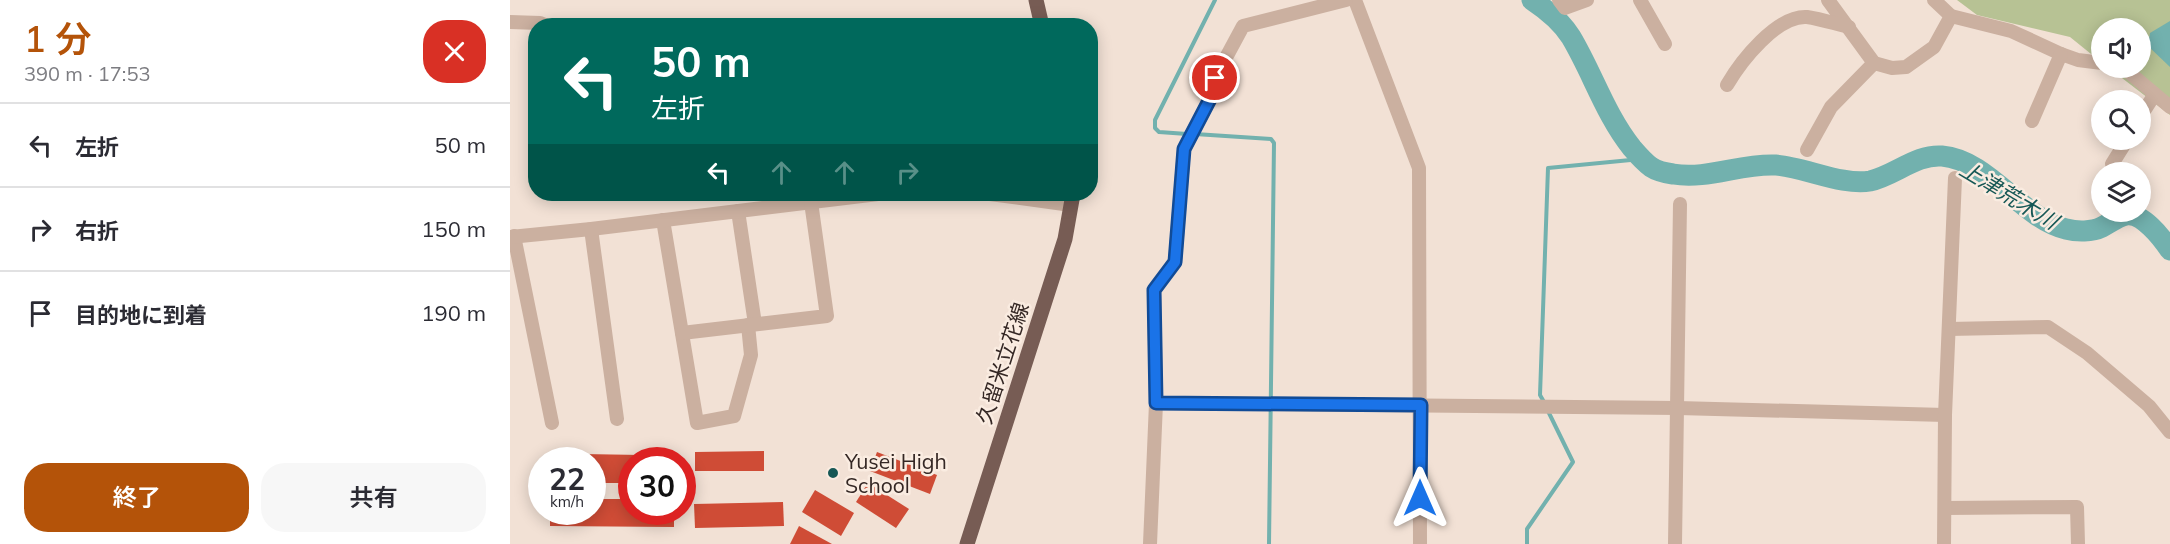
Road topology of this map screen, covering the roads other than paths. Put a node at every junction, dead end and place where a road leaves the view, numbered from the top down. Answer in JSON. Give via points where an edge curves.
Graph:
{"nodes":[{"id":1,"x":1036,"y":0,"type":"edge"},
{"id":2,"x":1346,"y":0,"type":"edge"},
{"id":3,"x":1355,"y":0,"type":"edge"},
{"id":4,"x":1558,"y":0,"type":"edge"},
{"id":5,"x":1587,"y":0,"type":"edge"},
{"id":6,"x":1640,"y":0,"type":"edge"},
{"id":7,"x":1828,"y":0,"type":"edge"},
{"id":8,"x":1934,"y":0,"type":"edge"},
{"id":9,"x":1951,"y":16,"type":"junction"},
{"id":10,"x":1040,"y":18,"type":"edge"},
{"id":11,"x":510,"y":22,"type":"edge"},
{"id":12,"x":528,"y":23,"type":"edge"},
{"id":13,"x":1849,"y":27,"type":"junction"},
{"id":14,"x":1665,"y":44,"type":"dead end"},
{"id":15,"x":2061,"y":54,"type":"junction"},
{"id":16,"x":2091,"y":62,"type":"edge"},
{"id":17,"x":1874,"y":63,"type":"junction"},
{"id":18,"x":2136,"y":78,"type":"edge"},
{"id":19,"x":1727,"y":85,"type":"dead end"},
{"id":20,"x":2155,"y":94,"type":"junction"},
{"id":21,"x":2151,"y":100,"type":"edge"},
{"id":22,"x":2170,"y":107,"type":"edge"},
{"id":23,"x":2032,"y":121,"type":"dead end"},
{"id":24,"x":1807,"y":150,"type":"dead end"},
{"id":25,"x":1955,"y":178,"type":"dead end"},
{"id":26,"x":818,"y":201,"type":"edge"},
{"id":27,"x":1072,"y":201,"type":"edge"},
{"id":28,"x":810,"y":202,"type":"junction"},
{"id":29,"x":1680,"y":204,"type":"dead end"},
{"id":30,"x":738,"y":211,"type":"junction"},
{"id":31,"x":663,"y":220,"type":"junction"},
{"id":32,"x":591,"y":229,"type":"junction"},
{"id":33,"x":512,"y":236,"type":"edge"},
{"id":34,"x":751,"y":325,"type":"junction"},
{"id":35,"x":1949,"y":329,"type":"junction"},
{"id":36,"x":682,"y":333,"type":"junction"},
{"id":37,"x":1156,"y":403,"type":"junction"},
{"id":38,"x":1421,"y":405,"type":"junction"},
{"id":39,"x":1678,"y":408,"type":"junction"},
{"id":40,"x":1945,"y":415,"type":"junction"},
{"id":41,"x":617,"y":419,"type":"dead end"},
{"id":42,"x":552,"y":423,"type":"dead end"},
{"id":43,"x":2170,"y":432,"type":"edge"},
{"id":44,"x":1945,"y":508,"type":"junction"},
{"id":45,"x":967,"y":544,"type":"edge"},
{"id":46,"x":1150,"y":544,"type":"edge"},
{"id":47,"x":1420,"y":544,"type":"edge"},
{"id":48,"x":1675,"y":544,"type":"edge"},
{"id":49,"x":1944,"y":544,"type":"edge"},
{"id":50,"x":2078,"y":544,"type":"edge"}],
"edges":[{"from":1,"to":10,"type":"main road"},
{"from":2,"to":37,"type":"street","via":[[1243,26],[1215,78],[1210,99],[1184,149],[1175,262],[1154,290]]},
{"from":3,"to":38,"type":"street","via":[[1419,168]]},
{"from":4,"to":5,"type":"street","via":[[1565,8]]},
{"from":6,"to":14,"type":"street"},
{"from":7,"to":13,"type":"street"},
{"from":8,"to":9,"type":"street"},
{"from":9,"to":15,"type":"street","via":[[1998,26]]},
{"from":9,"to":17,"type":"street","via":[[1934,47],[1906,68]]},
{"from":11,"to":12,"type":"street"},
{"from":13,"to":17,"type":"street"},
{"from":13,"to":19,"type":"street","via":[[1806,17],[1785,22],[1743,62]]},
{"from":15,"to":16,"type":"street"},
{"from":15,"to":23,"type":"street"},
{"from":17,"to":24,"type":"street","via":[[1831,106]]},
{"from":18,"to":20,"type":"street"},
{"from":20,"to":21,"type":"street"},
{"from":20,"to":22,"type":"street"},
{"from":25,"to":35,"type":"street"},
{"from":26,"to":28,"type":"street"},
{"from":27,"to":45,"type":"main road","name":"久留米立花線","via":[[1065,239]]},
{"from":28,"to":30,"type":"street"},
{"from":28,"to":34,"type":"street","via":[[827,316]]},
{"from":29,"to":39,"type":"street"},
{"from":30,"to":31,"type":"street"},
{"from":30,"to":34,"type":"street"},
{"from":31,"to":32,"type":"street"},
{"from":31,"to":36,"type":"street"},
{"from":32,"to":33,"type":"street"},
{"from":32,"to":41,"type":"street"},
{"from":33,"to":42,"type":"street"},
{"from":34,"to":36,"type":"street"},
{"from":34,"to":36,"type":"street","via":[[752,355],[734,416],[698,423]]},
{"from":35,"to":40,"type":"street"},
{"from":35,"to":43,"type":"street","via":[[2048,327],[2087,353],[2149,406]]},
{"from":37,"to":38,"type":"street"},
{"from":37,"to":46,"type":"street"},
{"from":38,"to":39,"type":"street"},
{"from":38,"to":47,"type":"street"},
{"from":39,"to":40,"type":"street"},
{"from":39,"to":48,"type":"street"},
{"from":40,"to":44,"type":"street"},
{"from":44,"to":49,"type":"street"},
{"from":44,"to":50,"type":"street","via":[[2077,507]]}]}
